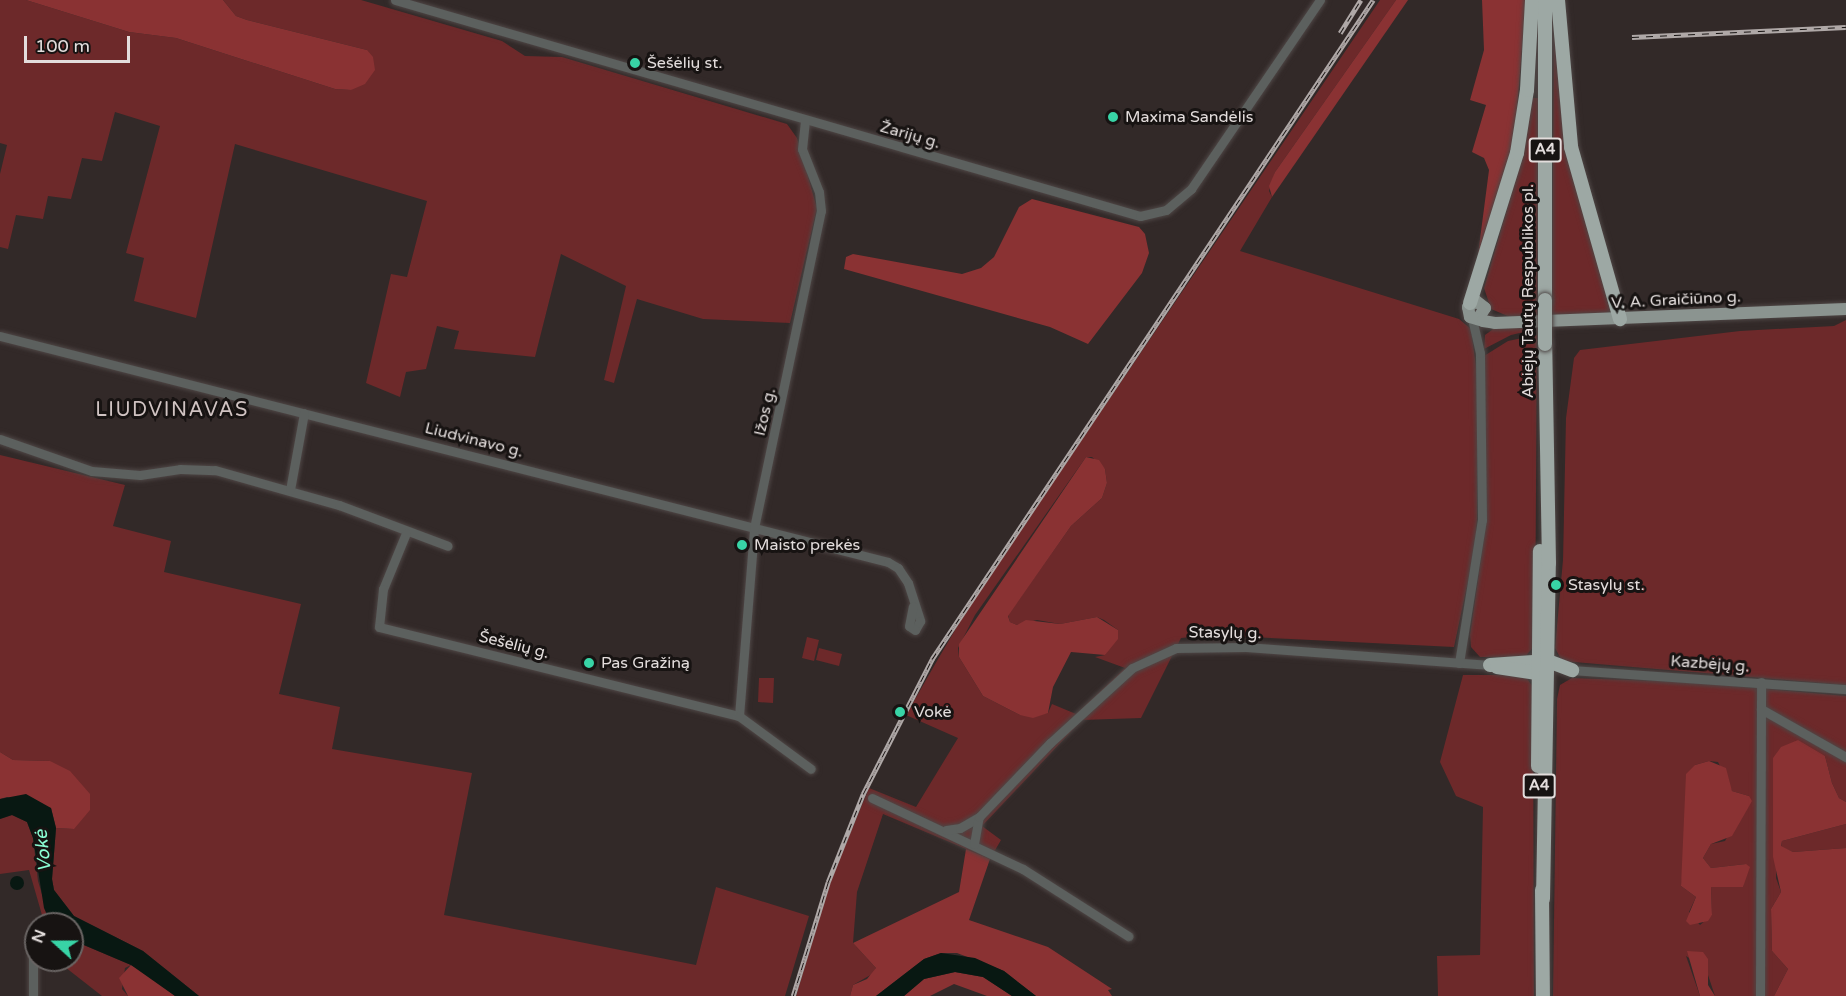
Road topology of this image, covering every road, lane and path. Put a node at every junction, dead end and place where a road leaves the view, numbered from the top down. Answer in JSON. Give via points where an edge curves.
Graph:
{"nodes":[{"id":1,"x":395,"y":0,"type":"edge"},
{"id":2,"x":1320,"y":0,"type":"edge"},
{"id":3,"x":1532,"y":0,"type":"edge"},
{"id":4,"x":1545,"y":0,"type":"edge"},
{"id":5,"x":1558,"y":0,"type":"edge"},
{"id":6,"x":806,"y":120,"type":"junction"},
{"id":7,"x":1470,"y":303,"type":"joint"},
{"id":8,"x":1846,"y":309,"type":"edge"},
{"id":9,"x":1480,"y":316,"type":"junction"},
{"id":10,"x":1620,"y":319,"type":"junction"},
{"id":11,"x":0,"y":336,"type":"edge"},
{"id":12,"x":304,"y":413,"type":"junction"},
{"id":13,"x":0,"y":439,"type":"edge"},
{"id":14,"x":290,"y":490,"type":"junction"},
{"id":15,"x":754,"y":528,"type":"junction"},
{"id":16,"x":406,"y":533,"type":"junction"},
{"id":17,"x":448,"y":546,"type":"dead end"},
{"id":18,"x":913,"y":606,"type":"dead end"},
{"id":19,"x":1459,"y":663,"type":"junction"},
{"id":20,"x":1490,"y":665,"type":"joint"},
{"id":21,"x":1542,"y":668,"type":"junction"},
{"id":22,"x":1572,"y":670,"type":"joint"},
{"id":23,"x":1761,"y":682,"type":"junction"},
{"id":24,"x":1846,"y":689,"type":"edge"},
{"id":25,"x":1761,"y":709,"type":"junction"},
{"id":26,"x":739,"y":716,"type":"junction"},
{"id":27,"x":1846,"y":757,"type":"edge"},
{"id":28,"x":811,"y":769,"type":"dead end"},
{"id":29,"x":872,"y":798,"type":"dead end"},
{"id":30,"x":979,"y":817,"type":"junction"},
{"id":31,"x":944,"y":830,"type":"junction"},
{"id":32,"x":974,"y":844,"type":"junction"},
{"id":33,"x":1128,"y":936,"type":"dead end"},
{"id":34,"x":33,"y":972,"type":"edge"},
{"id":35,"x":33,"y":996,"type":"edge"},
{"id":36,"x":1544,"y":996,"type":"edge"},
{"id":37,"x":1760,"y":996,"type":"edge"}],
"edges":[{"from":1,"to":6,"type":"street","name":"Žarijų g."},
{"from":2,"to":6,"type":"street","name":"Žarijų g.","via":[[1191,189],[1174,206],[1149,215],[1119,212]]},
{"from":3,"to":7,"type":"highway","via":[[1527,90],[1517,153]]},
{"from":4,"to":21,"type":"highway","name":"Abiejų Tautų Respublikos pl.","number":"A4","bridge":true},
{"from":5,"to":10,"type":"highway","via":[[1571,147]]},
{"from":6,"to":15,"type":"street","name":"Ižos g.","via":[[802,148],[819,192],[821,211]]},
{"from":7,"to":9,"type":"main road","name":"V. A. Graičiūno g.","via":[[1479,301]]},
{"from":8,"to":10,"type":"main road","name":"V. A. Graičiūno g."},
{"from":9,"to":10,"type":"main road","name":"V. A. Graičiūno g.","via":[[1508,322]]},
{"from":9,"to":19,"type":"street","via":[[1481,528]]},
{"from":11,"to":12,"type":"street","name":"Liudvinavo g."},
{"from":12,"to":14,"type":"street"},
{"from":12,"to":15,"type":"street","name":"Liudvinavo g."},
{"from":13,"to":14,"type":"street","via":[[92,471],[140,475],[199,469]]},
{"from":14,"to":16,"type":"street"},
{"from":15,"to":18,"type":"street","name":"Liudvinavo g.","via":[[894,564],[908,583]]},
{"from":15,"to":26,"type":"street","name":"Ižos g."},
{"from":16,"to":17,"type":"street"},
{"from":16,"to":26,"type":"street","name":"Šešėlių g.","via":[[383,589],[379,627]]},
{"from":19,"to":20,"type":"street","name":"Stasylų g."},
{"from":19,"to":30,"type":"street","name":"Stasylų g.","via":[[1214,645],[1176,648],[1150,658],[1115,682]]},
{"from":20,"to":21,"type":"highway"},
{"from":21,"to":22,"type":"highway"},
{"from":21,"to":36,"type":"highway","name":"Abiejų Tautų Respublikos pl.","number":"A4"},
{"from":22,"to":23,"type":"street","name":"Kazbėjų g."},
{"from":23,"to":24,"type":"street","name":"Kazbėjų g."},
{"from":23,"to":25,"type":"street"},
{"from":25,"to":27,"type":"street"},
{"from":25,"to":37,"type":"street"},
{"from":26,"to":28,"type":"street"},
{"from":29,"to":31,"type":"street"},
{"from":30,"to":31,"type":"street","via":[[960,828]]},
{"from":30,"to":32,"type":"street"},
{"from":31,"to":32,"type":"street"},
{"from":32,"to":33,"type":"street","via":[[1054,887]]},
{"from":34,"to":35,"type":"street"}]}
